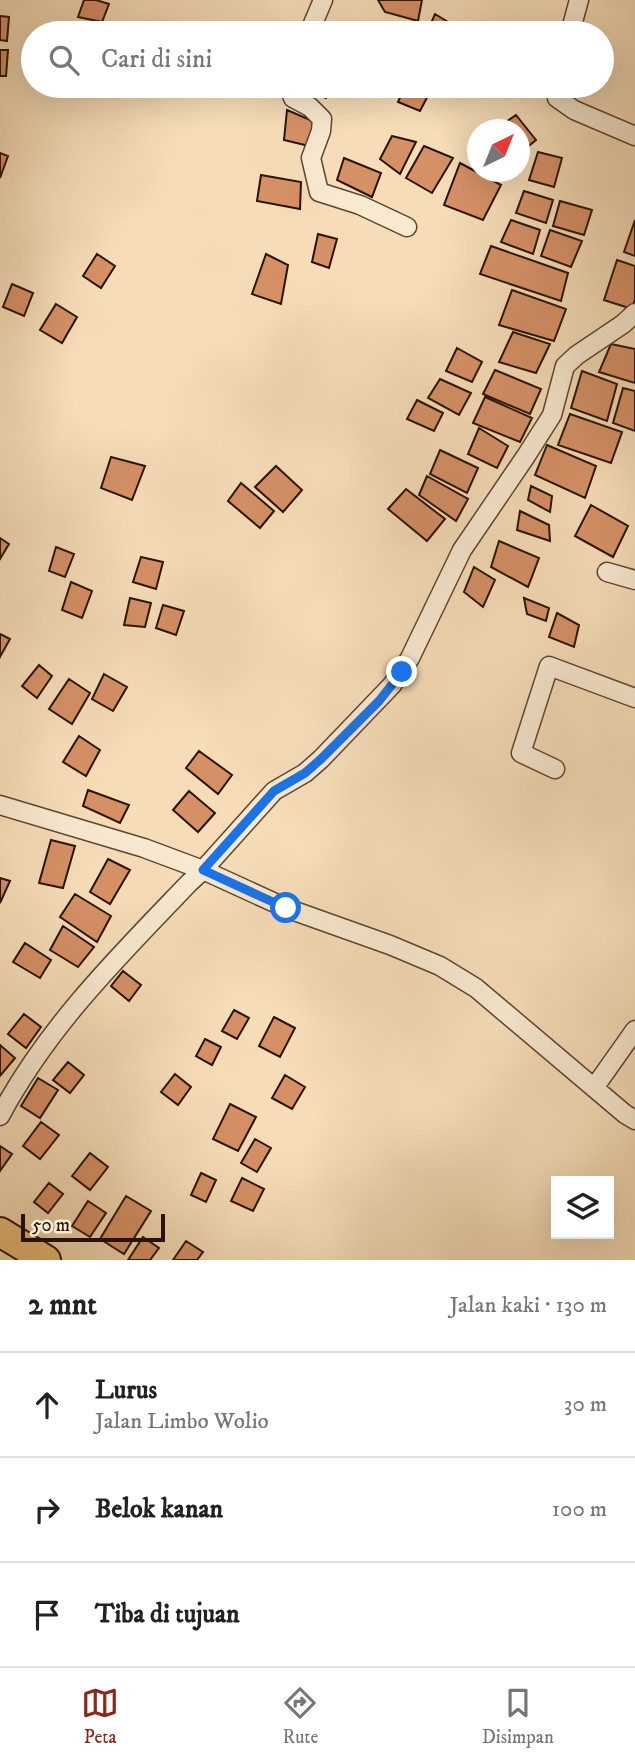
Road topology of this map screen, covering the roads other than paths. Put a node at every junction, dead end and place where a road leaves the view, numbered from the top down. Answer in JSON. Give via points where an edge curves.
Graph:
{"nodes":[{"id":1,"x":323,"y":0,"type":"edge"},
{"id":2,"x":579,"y":0,"type":"edge"},
{"id":3,"x":314,"y":21,"type":"edge"},
{"id":4,"x":573,"y":21,"type":"edge"},
{"id":5,"x":293,"y":98,"type":"edge"},
{"id":6,"x":557,"y":98,"type":"edge"},
{"id":7,"x":635,"y":136,"type":"edge"},
{"id":8,"x":407,"y":227,"type":"dead end"},
{"id":9,"x":635,"y":313,"type":"edge"},
{"id":10,"x":607,"y":572,"type":"dead end"},
{"id":11,"x":635,"y":580,"type":"edge"},
{"id":12,"x":635,"y":698,"type":"edge"},
{"id":13,"x":555,"y":769,"type":"dead end"},
{"id":14,"x":0,"y":805,"type":"edge"},
{"id":15,"x":203,"y":870,"type":"junction"},
{"id":16,"x":635,"y":1030,"type":"edge"},
{"id":17,"x":594,"y":1088,"type":"junction"},
{"id":18,"x":0,"y":1116,"type":"edge"},
{"id":19,"x":635,"y":1120,"type":"edge"},
{"id":20,"x":0,"y":1232,"type":"edge"},
{"id":21,"x":46,"y":1260,"type":"edge"}],
"edges":[{"from":1,"to":3,"type":"street"},
{"from":2,"to":4,"type":"street"},
{"from":5,"to":8,"type":"street","via":[[323,119],[311,158],[318,192]]},
{"from":6,"to":7,"type":"street"},
{"from":9,"to":15,"type":"street","via":[[565,366],[552,415],[462,550],[393,685],[321,759],[274,791]]},
{"from":10,"to":11,"type":"street"},
{"from":12,"to":13,"type":"street","via":[[549,666],[521,753]]},
{"from":14,"to":15,"type":"street"},
{"from":15,"to":17,"type":"street","via":[[286,908],[440,966],[476,988]]},
{"from":15,"to":18,"type":"street","via":[[72,1007]]},
{"from":16,"to":17,"type":"street"},
{"from":17,"to":19,"type":"street"},
{"from":20,"to":21,"type":"highway"}]}
